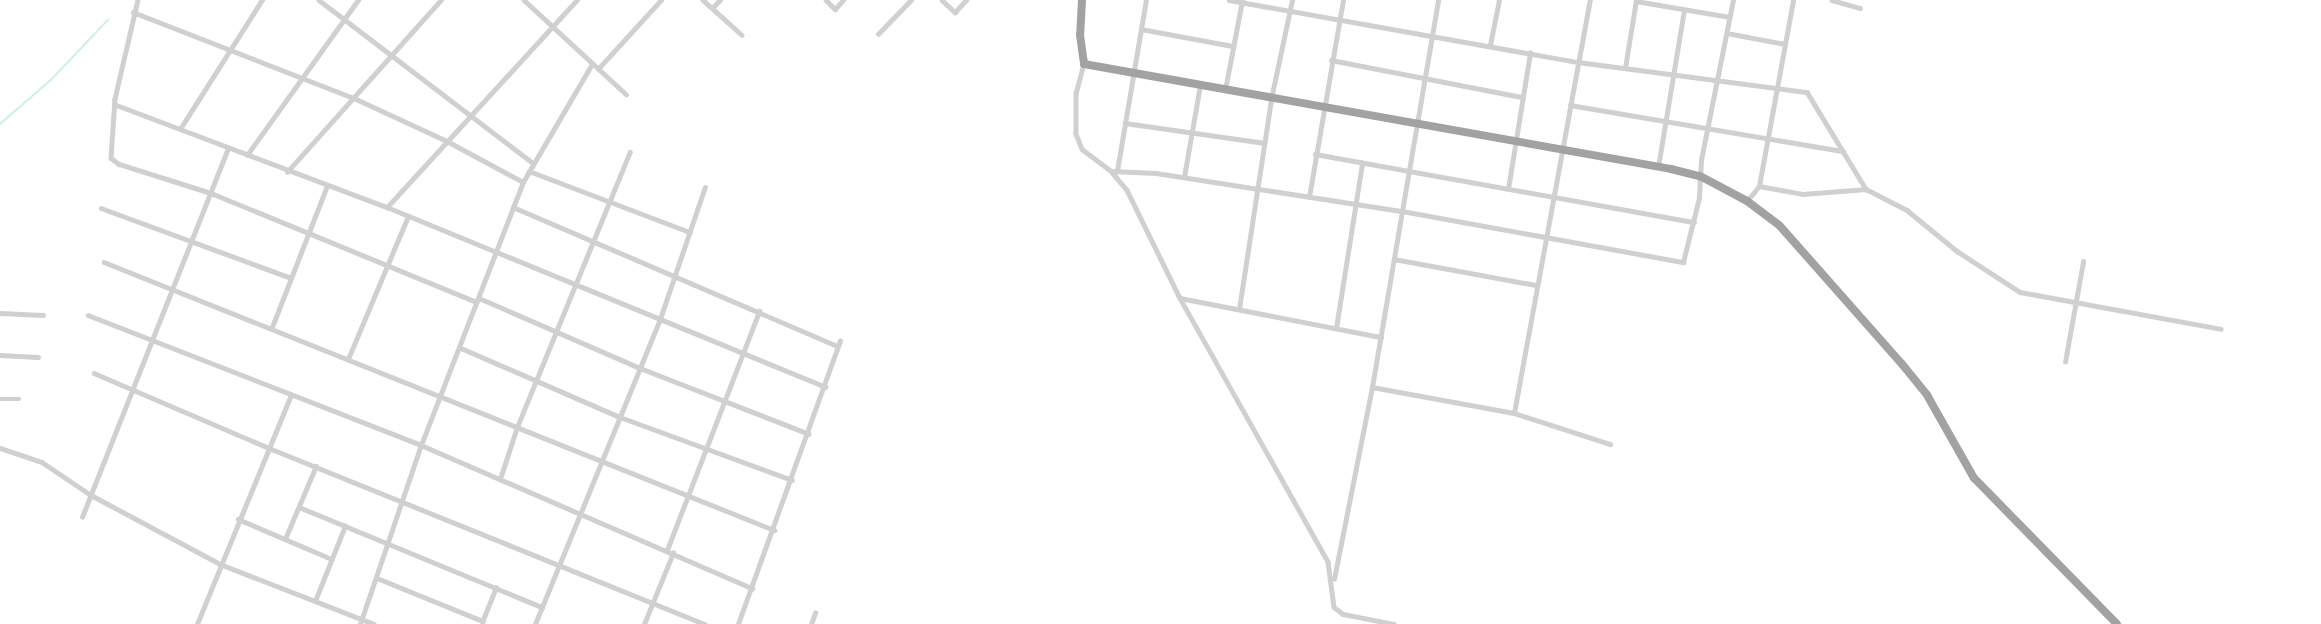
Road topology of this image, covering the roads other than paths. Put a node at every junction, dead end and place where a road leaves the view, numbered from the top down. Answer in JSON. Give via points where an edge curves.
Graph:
{"nodes":[{"id":1,"x":138,"y":0,"type":"edge"},
{"id":2,"x":262,"y":0,"type":"edge"},
{"id":3,"x":319,"y":0,"type":"edge"},
{"id":4,"x":358,"y":0,"type":"edge"},
{"id":5,"x":441,"y":0,"type":"edge"},
{"id":6,"x":524,"y":0,"type":"edge"},
{"id":7,"x":577,"y":0,"type":"edge"},
{"id":8,"x":661,"y":0,"type":"edge"},
{"id":9,"x":703,"y":0,"type":"edge"},
{"id":10,"x":720,"y":0,"type":"edge"},
{"id":11,"x":826,"y":0,"type":"edge"},
{"id":12,"x":843,"y":0,"type":"edge"},
{"id":13,"x":911,"y":0,"type":"edge"},
{"id":14,"x":942,"y":0,"type":"edge"},
{"id":15,"x":966,"y":0,"type":"edge"},
{"id":16,"x":1082,"y":0,"type":"edge"},
{"id":17,"x":1146,"y":0,"type":"edge"},
{"id":18,"x":1229,"y":0,"type":"edge"},
{"id":19,"x":1292,"y":0,"type":"edge"},
{"id":20,"x":1342,"y":0,"type":"edge"},
{"id":21,"x":1438,"y":0,"type":"edge"},
{"id":22,"x":1499,"y":0,"type":"edge"},
{"id":23,"x":1590,"y":0,"type":"edge"},
{"id":24,"x":1733,"y":0,"type":"edge"},
{"id":25,"x":1793,"y":0,"type":"edge"},
{"id":26,"x":1832,"y":0,"type":"edge"},
{"id":27,"x":1238,"y":1,"type":"edge"},
{"id":28,"x":1636,"y":1,"type":"edge"},
{"id":29,"x":712,"y":8,"type":"junction"},
{"id":30,"x":1860,"y":8,"type":"dead end"},
{"id":31,"x":1684,"y":10,"type":"junction"},
{"id":32,"x":1290,"y":11,"type":"junction"},
{"id":33,"x":133,"y":12,"type":"junction"},
{"id":34,"x":1730,"y":17,"type":"junction"},
{"id":35,"x":344,"y":19,"type":"junction"},
{"id":36,"x":1339,"y":19,"type":"junction"},
{"id":37,"x":552,"y":27,"type":"junction"},
{"id":38,"x":1141,"y":29,"type":"junction"},
{"id":39,"x":1727,"y":33,"type":"junction"},
{"id":40,"x":878,"y":34,"type":"dead end"},
{"id":41,"x":1432,"y":34,"type":"junction"},
{"id":42,"x":742,"y":35,"type":"dead end"},
{"id":43,"x":1785,"y":44,"type":"junction"},
{"id":44,"x":1490,"y":45,"type":"junction"},
{"id":45,"x":1233,"y":46,"type":"junction"},
{"id":46,"x":229,"y":51,"type":"junction"},
{"id":47,"x":1530,"y":53,"type":"junction"},
{"id":48,"x":393,"y":54,"type":"junction"},
{"id":49,"x":1331,"y":60,"type":"junction"},
{"id":50,"x":1578,"y":62,"type":"junction"},
{"id":51,"x":592,"y":64,"type":"junction"},
{"id":52,"x":1084,"y":64,"type":"junction"},
{"id":53,"x":1625,"y":68,"type":"junction"},
{"id":54,"x":598,"y":69,"type":"junction"},
{"id":55,"x":1133,"y":73,"type":"junction"},
{"id":56,"x":1674,"y":75,"type":"junction"},
{"id":57,"x":302,"y":78,"type":"junction"},
{"id":58,"x":1425,"y":78,"type":"junction"},
{"id":59,"x":1718,"y":80,"type":"junction"},
{"id":60,"x":1200,"y":85,"type":"junction"},
{"id":61,"x":1777,"y":88,"type":"junction"},
{"id":62,"x":1225,"y":90,"type":"junction"},
{"id":63,"x":626,"y":94,"type":"dead end"},
{"id":64,"x":1522,"y":97,"type":"junction"},
{"id":65,"x":354,"y":98,"type":"junction"},
{"id":66,"x":1271,"y":99,"type":"junction"},
{"id":67,"x":114,"y":104,"type":"junction"},
{"id":68,"x":1570,"y":105,"type":"junction"},
{"id":69,"x":1322,"y":108,"type":"junction"},
{"id":70,"x":471,"y":113,"type":"junction"},
{"id":71,"x":1666,"y":121,"type":"junction"},
{"id":72,"x":1125,"y":123,"type":"junction"},
{"id":73,"x":1417,"y":125,"type":"junction"},
{"id":74,"x":1708,"y":128,"type":"junction"},
{"id":75,"x":180,"y":129,"type":"junction"},
{"id":76,"x":1192,"y":133,"type":"junction"},
{"id":77,"x":1768,"y":138,"type":"junction"},
{"id":78,"x":447,"y":141,"type":"junction"},
{"id":79,"x":1515,"y":142,"type":"junction"},
{"id":80,"x":1265,"y":143,"type":"junction"},
{"id":81,"x":228,"y":148,"type":"junction"},
{"id":82,"x":1562,"y":150,"type":"junction"},
{"id":83,"x":1843,"y":151,"type":"junction"},
{"id":84,"x":630,"y":152,"type":"dead end"},
{"id":85,"x":1316,"y":154,"type":"junction"},
{"id":86,"x":247,"y":155,"type":"junction"},
{"id":87,"x":533,"y":163,"type":"junction"},
{"id":88,"x":1362,"y":163,"type":"junction"},
{"id":89,"x":1658,"y":167,"type":"junction"},
{"id":90,"x":529,"y":171,"type":"junction"},
{"id":91,"x":1114,"y":171,"type":"junction"},
{"id":92,"x":1409,"y":171,"type":"junction"},
{"id":93,"x":286,"y":172,"type":"junction"},
{"id":94,"x":1700,"y":176,"type":"junction"},
{"id":95,"x":1184,"y":177,"type":"junction"},
{"id":96,"x":523,"y":182,"type":"junction"},
{"id":97,"x":327,"y":186,"type":"junction"},
{"id":98,"x":1759,"y":186,"type":"junction"},
{"id":99,"x":705,"y":187,"type":"dead end"},
{"id":100,"x":1260,"y":189,"type":"junction"},
{"id":101,"x":1508,"y":189,"type":"junction"},
{"id":102,"x":1866,"y":189,"type":"junction"},
{"id":103,"x":211,"y":193,"type":"junction"},
{"id":104,"x":1309,"y":196,"type":"junction"},
{"id":105,"x":1552,"y":197,"type":"junction"},
{"id":106,"x":610,"y":201,"type":"junction"},
{"id":107,"x":1747,"y":201,"type":"junction"},
{"id":108,"x":1356,"y":204,"type":"junction"},
{"id":109,"x":387,"y":207,"type":"junction"},
{"id":110,"x":513,"y":207,"type":"junction"},
{"id":111,"x":101,"y":208,"type":"dead end"},
{"id":112,"x":1402,"y":211,"type":"junction"},
{"id":113,"x":408,"y":216,"type":"junction"},
{"id":114,"x":1694,"y":222,"type":"junction"},
{"id":115,"x":690,"y":232,"type":"junction"},
{"id":116,"x":308,"y":234,"type":"junction"},
{"id":117,"x":1544,"y":237,"type":"junction"},
{"id":118,"x":594,"y":242,"type":"junction"},
{"id":119,"x":192,"y":244,"type":"junction"},
{"id":120,"x":496,"y":252,"type":"junction"},
{"id":121,"x":1394,"y":259,"type":"junction"},
{"id":122,"x":104,"y":262,"type":"dead end"},
{"id":123,"x":2083,"y":262,"type":"dead end"},
{"id":124,"x":387,"y":265,"type":"junction"},
{"id":125,"x":675,"y":274,"type":"junction"},
{"id":126,"x":291,"y":278,"type":"junction"},
{"id":127,"x":577,"y":285,"type":"junction"},
{"id":128,"x":1536,"y":285,"type":"junction"},
{"id":129,"x":175,"y":290,"type":"junction"},
{"id":130,"x":1180,"y":298,"type":"junction"},
{"id":131,"x":478,"y":300,"type":"junction"},
{"id":132,"x":2076,"y":303,"type":"junction"},
{"id":133,"x":1239,"y":309,"type":"junction"},
{"id":134,"x":759,"y":311,"type":"junction"},
{"id":135,"x":0,"y":313,"type":"edge"},
{"id":136,"x":43,"y":315,"type":"dead end"},
{"id":137,"x":88,"y":315,"type":"dead end"},
{"id":138,"x":660,"y":319,"type":"junction"},
{"id":139,"x":272,"y":327,"type":"junction"},
{"id":140,"x":1336,"y":328,"type":"junction"},
{"id":141,"x":2221,"y":329,"type":"dead end"},
{"id":142,"x":557,"y":332,"type":"junction"},
{"id":143,"x":1381,"y":337,"type":"junction"},
{"id":144,"x":153,"y":343,"type":"junction"},
{"id":145,"x":461,"y":348,"type":"junction"},
{"id":146,"x":741,"y":352,"type":"junction"},
{"id":147,"x":0,"y":355,"type":"edge"},
{"id":148,"x":38,"y":357,"type":"dead end"},
{"id":149,"x":348,"y":358,"type":"junction"},
{"id":150,"x":2065,"y":362,"type":"dead end"},
{"id":151,"x":640,"y":368,"type":"junction"},
{"id":152,"x":94,"y":373,"type":"dead end"},
{"id":153,"x":537,"y":379,"type":"junction"},
{"id":154,"x":826,"y":387,"type":"junction"},
{"id":155,"x":1372,"y":387,"type":"junction"},
{"id":156,"x":134,"y":390,"type":"junction"},
{"id":157,"x":291,"y":395,"type":"junction"},
{"id":158,"x":439,"y":396,"type":"junction"},
{"id":159,"x":0,"y":399,"type":"edge"},
{"id":160,"x":19,"y":399,"type":"dead end"},
{"id":161,"x":723,"y":400,"type":"junction"},
{"id":162,"x":1514,"y":413,"type":"junction"},
{"id":163,"x":620,"y":417,"type":"junction"},
{"id":164,"x":517,"y":427,"type":"junction"},
{"id":165,"x":809,"y":434,"type":"junction"},
{"id":166,"x":1610,"y":444,"type":"dead end"},
{"id":167,"x":421,"y":445,"type":"junction"},
{"id":168,"x":0,"y":448,"type":"edge"},
{"id":169,"x":269,"y":448,"type":"junction"},
{"id":170,"x":705,"y":448,"type":"junction"},
{"id":171,"x":603,"y":461,"type":"junction"},
{"id":172,"x":316,"y":466,"type":"junction"},
{"id":173,"x":500,"y":479,"type":"junction"},
{"id":174,"x":792,"y":480,"type":"junction"},
{"id":175,"x":91,"y":495,"type":"junction"},
{"id":176,"x":687,"y":495,"type":"junction"},
{"id":177,"x":405,"y":501,"type":"junction"},
{"id":178,"x":299,"y":507,"type":"junction"},
{"id":179,"x":580,"y":514,"type":"junction"},
{"id":180,"x":82,"y":517,"type":"dead end"},
{"id":181,"x":238,"y":519,"type":"junction"},
{"id":182,"x":345,"y":526,"type":"junction"},
{"id":183,"x":774,"y":530,"type":"junction"},
{"id":184,"x":285,"y":539,"type":"junction"},
{"id":185,"x":389,"y":544,"type":"junction"},
{"id":186,"x":667,"y":550,"type":"junction"},
{"id":187,"x":673,"y":553,"type":"junction"},
{"id":188,"x":332,"y":559,"type":"junction"},
{"id":189,"x":220,"y":564,"type":"junction"},
{"id":190,"x":559,"y":565,"type":"junction"},
{"id":191,"x":377,"y":578,"type":"junction"},
{"id":192,"x":1333,"y":583,"type":"junction"},
{"id":193,"x":496,"y":588,"type":"junction"},
{"id":194,"x":752,"y":588,"type":"junction"},
{"id":195,"x":315,"y":601,"type":"junction"},
{"id":196,"x":653,"y":603,"type":"junction"},
{"id":197,"x":542,"y":607,"type":"junction"},
{"id":198,"x":816,"y":613,"type":"dead end"},
{"id":199,"x":361,"y":622,"type":"edge"},
{"id":200,"x":482,"y":623,"type":"edge"},
{"id":201,"x":197,"y":624,"type":"edge"},
{"id":202,"x":374,"y":624,"type":"edge"},
{"id":203,"x":535,"y":624,"type":"edge"},
{"id":204,"x":644,"y":624,"type":"edge"},
{"id":205,"x":705,"y":624,"type":"edge"},
{"id":206,"x":738,"y":624,"type":"edge"},
{"id":207,"x":811,"y":624,"type":"edge"},
{"id":208,"x":1394,"y":624,"type":"edge"},
{"id":209,"x":2117,"y":624,"type":"edge"}],
"edges":[{"from":1,"to":33,"type":"street"},
{"from":2,"to":46,"type":"street"},
{"from":3,"to":35,"type":"street"},
{"from":4,"to":35,"type":"street"},
{"from":5,"to":48,"type":"street"},
{"from":6,"to":37,"type":"street"},
{"from":7,"to":37,"type":"street"},
{"from":8,"to":54,"type":"street"},
{"from":9,"to":29,"type":"street"},
{"from":10,"to":29,"type":"street"},
{"from":11,"to":12,"type":"street","via":[[835,9]]},
{"from":13,"to":40,"type":"street"},
{"from":14,"to":15,"type":"street","via":[[955,12]]},
{"from":16,"to":52,"type":"highway","via":[[1080,35]]},
{"from":17,"to":38,"type":"street"},
{"from":18,"to":27,"type":"street"},
{"from":19,"to":32,"type":"street"},
{"from":20,"to":36,"type":"street"},
{"from":21,"to":41,"type":"street"},
{"from":22,"to":44,"type":"street"},
{"from":23,"to":50,"type":"street"},
{"from":24,"to":34,"type":"street"},
{"from":25,"to":43,"type":"street"},
{"from":26,"to":30,"type":"street"},
{"from":27,"to":32,"type":"street"},
{"from":27,"to":45,"type":"street"},
{"from":28,"to":31,"type":"street"},
{"from":28,"to":53,"type":"street"},
{"from":29,"to":42,"type":"street"},
{"from":31,"to":34,"type":"street"},
{"from":31,"to":56,"type":"street"},
{"from":32,"to":36,"type":"street"},
{"from":32,"to":66,"type":"street"},
{"from":33,"to":46,"type":"street"},
{"from":33,"to":67,"type":"street"},
{"from":34,"to":39,"type":"street"},
{"from":35,"to":48,"type":"street"},
{"from":35,"to":57,"type":"street"},
{"from":36,"to":41,"type":"street"},
{"from":36,"to":49,"type":"street"},
{"from":37,"to":51,"type":"street"},
{"from":37,"to":70,"type":"street"},
{"from":38,"to":45,"type":"street"},
{"from":38,"to":55,"type":"street"},
{"from":39,"to":43,"type":"street"},
{"from":39,"to":59,"type":"street"},
{"from":41,"to":44,"type":"street"},
{"from":41,"to":58,"type":"street"},
{"from":43,"to":61,"type":"street"},
{"from":44,"to":47,"type":"street"},
{"from":45,"to":62,"type":"street"},
{"from":46,"to":57,"type":"street"},
{"from":46,"to":75,"type":"street"},
{"from":47,"to":50,"type":"street"},
{"from":47,"to":64,"type":"street"},
{"from":48,"to":65,"type":"street"},
{"from":48,"to":70,"type":"street"},
{"from":49,"to":58,"type":"street"},
{"from":49,"to":69,"type":"street"},
{"from":50,"to":53,"type":"street"},
{"from":50,"to":68,"type":"street"},
{"from":51,"to":54,"type":"street"},
{"from":51,"to":87,"type":"street"},
{"from":52,"to":55,"type":"highway"},
{"from":52,"to":91,"type":"street","via":[[1076,93],[1076,134],[1082,149]]},
{"from":53,"to":56,"type":"street"},
{"from":54,"to":63,"type":"street"},
{"from":55,"to":60,"type":"highway"},
{"from":55,"to":72,"type":"street"},
{"from":56,"to":59,"type":"street"},
{"from":56,"to":71,"type":"street"},
{"from":57,"to":65,"type":"street"},
{"from":57,"to":86,"type":"street"},
{"from":58,"to":64,"type":"street"},
{"from":58,"to":73,"type":"street"},
{"from":59,"to":61,"type":"street"},
{"from":59,"to":74,"type":"street"},
{"from":60,"to":62,"type":"highway"},
{"from":60,"to":76,"type":"street"},
{"from":61,"to":77,"type":"street"},
{"from":61,"to":83,"type":"street","via":[[1807,92]]},
{"from":62,"to":66,"type":"highway"},
{"from":64,"to":79,"type":"street"},
{"from":65,"to":78,"type":"street"},
{"from":65,"to":93,"type":"street"},
{"from":66,"to":69,"type":"highway"},
{"from":66,"to":80,"type":"street"},
{"from":67,"to":75,"type":"street"},
{"from":67,"to":103,"type":"street","via":[[111,158],[119,164]]},
{"from":68,"to":71,"type":"street"},
{"from":68,"to":82,"type":"street"},
{"from":69,"to":73,"type":"highway"},
{"from":69,"to":85,"type":"street"},
{"from":70,"to":78,"type":"street"},
{"from":70,"to":87,"type":"street"},
{"from":71,"to":74,"type":"street"},
{"from":71,"to":89,"type":"street"},
{"from":72,"to":76,"type":"street"},
{"from":72,"to":91,"type":"street"},
{"from":73,"to":79,"type":"highway"},
{"from":73,"to":92,"type":"street"},
{"from":74,"to":77,"type":"street"},
{"from":74,"to":94,"type":"street"},
{"from":75,"to":81,"type":"street"},
{"from":76,"to":80,"type":"street"},
{"from":76,"to":95,"type":"street"},
{"from":77,"to":83,"type":"street"},
{"from":77,"to":98,"type":"street"},
{"from":78,"to":96,"type":"street"},
{"from":78,"to":109,"type":"street"},
{"from":79,"to":82,"type":"highway"},
{"from":79,"to":101,"type":"street"},
{"from":80,"to":100,"type":"street"},
{"from":81,"to":86,"type":"street"},
{"from":81,"to":103,"type":"street"},
{"from":82,"to":89,"type":"highway"},
{"from":82,"to":105,"type":"street"},
{"from":83,"to":102,"type":"street"},
{"from":84,"to":106,"type":"street"},
{"from":85,"to":88,"type":"street"},
{"from":85,"to":104,"type":"street"},
{"from":86,"to":93,"type":"street"},
{"from":87,"to":90,"type":"street"},
{"from":88,"to":92,"type":"street"},
{"from":88,"to":108,"type":"street"},
{"from":89,"to":94,"type":"highway"},
{"from":90,"to":96,"type":"street"},
{"from":90,"to":106,"type":"street"},
{"from":91,"to":95,"type":"street"},
{"from":91,"to":130,"type":"street"},
{"from":92,"to":101,"type":"street"},
{"from":92,"to":112,"type":"street"},
{"from":93,"to":97,"type":"street"},
{"from":94,"to":107,"type":"highway"},
{"from":94,"to":114,"type":"street"},
{"from":95,"to":100,"type":"street"},
{"from":96,"to":110,"type":"street"},
{"from":97,"to":109,"type":"street"},
{"from":97,"to":116,"type":"street"},
{"from":98,"to":102,"type":"street","via":[[1803,194]]},
{"from":98,"to":107,"type":"street"},
{"from":99,"to":115,"type":"street"},
{"from":100,"to":104,"type":"street"},
{"from":100,"to":133,"type":"street"},
{"from":101,"to":105,"type":"street"},
{"from":102,"to":132,"type":"street","via":[[1907,210],[1957,250],[2020,292]]},
{"from":103,"to":116,"type":"street"},
{"from":103,"to":119,"type":"street"},
{"from":104,"to":108,"type":"street"},
{"from":105,"to":114,"type":"street"},
{"from":105,"to":117,"type":"street"},
{"from":106,"to":115,"type":"street"},
{"from":106,"to":118,"type":"street"},
{"from":107,"to":209,"type":"highway","via":[[1779,225],[1902,364],[1927,395],[1974,478]]},
{"from":108,"to":112,"type":"street"},
{"from":108,"to":140,"type":"street"},
{"from":109,"to":113,"type":"street"},
{"from":110,"to":118,"type":"street"},
{"from":110,"to":120,"type":"street"},
{"from":111,"to":119,"type":"street"},
{"from":112,"to":117,"type":"street"},
{"from":112,"to":121,"type":"street"},
{"from":113,"to":120,"type":"street"},
{"from":113,"to":124,"type":"street"},
{"from":114,"to":117,"type":"street","via":[[1683,262]]},
{"from":115,"to":125,"type":"street"},
{"from":116,"to":124,"type":"street"},
{"from":116,"to":126,"type":"street"},
{"from":117,"to":128,"type":"street"},
{"from":118,"to":125,"type":"street"},
{"from":118,"to":127,"type":"street"},
{"from":119,"to":126,"type":"street"},
{"from":119,"to":129,"type":"street"},
{"from":120,"to":127,"type":"street"},
{"from":120,"to":131,"type":"street"},
{"from":121,"to":128,"type":"street"},
{"from":121,"to":143,"type":"street"},
{"from":122,"to":129,"type":"street"},
{"from":123,"to":132,"type":"street"},
{"from":124,"to":131,"type":"street"},
{"from":124,"to":149,"type":"street"},
{"from":125,"to":134,"type":"street"},
{"from":125,"to":138,"type":"street"},
{"from":126,"to":139,"type":"street"},
{"from":127,"to":138,"type":"street"},
{"from":127,"to":142,"type":"street"},
{"from":128,"to":162,"type":"street"},
{"from":129,"to":139,"type":"street"},
{"from":129,"to":144,"type":"street"},
{"from":130,"to":133,"type":"street"},
{"from":130,"to":192,"type":"street","via":[[1328,562]]},
{"from":131,"to":142,"type":"street"},
{"from":131,"to":145,"type":"street"},
{"from":132,"to":141,"type":"street"},
{"from":132,"to":150,"type":"street"},
{"from":133,"to":140,"type":"street"},
{"from":134,"to":146,"type":"street"},
{"from":134,"to":154,"type":"street","via":[[839,344]]},
{"from":135,"to":136,"type":"street"},
{"from":137,"to":144,"type":"street"},
{"from":138,"to":146,"type":"street"},
{"from":138,"to":151,"type":"street"},
{"from":139,"to":149,"type":"street"},
{"from":140,"to":143,"type":"street"},
{"from":142,"to":151,"type":"street"},
{"from":142,"to":153,"type":"street"},
{"from":143,"to":155,"type":"street"},
{"from":144,"to":156,"type":"street"},
{"from":144,"to":157,"type":"street"},
{"from":145,"to":153,"type":"street"},
{"from":145,"to":158,"type":"street"},
{"from":146,"to":154,"type":"street"},
{"from":146,"to":161,"type":"street"},
{"from":147,"to":148,"type":"street"},
{"from":149,"to":158,"type":"street"},
{"from":151,"to":161,"type":"street"},
{"from":151,"to":163,"type":"street"},
{"from":152,"to":156,"type":"street"},
{"from":153,"to":163,"type":"street"},
{"from":153,"to":164,"type":"street"},
{"from":154,"to":165,"type":"street"},
{"from":155,"to":162,"type":"street"},
{"from":155,"to":192,"type":"street"},
{"from":156,"to":169,"type":"street"},
{"from":156,"to":175,"type":"street"},
{"from":157,"to":167,"type":"street"},
{"from":157,"to":169,"type":"street"},
{"from":158,"to":164,"type":"street"},
{"from":158,"to":167,"type":"street"},
{"from":159,"to":160,"type":"street"},
{"from":161,"to":165,"type":"street"},
{"from":161,"to":170,"type":"street"},
{"from":162,"to":166,"type":"street"},
{"from":163,"to":170,"type":"street"},
{"from":163,"to":171,"type":"street"},
{"from":164,"to":171,"type":"street"},
{"from":164,"to":173,"type":"street"},
{"from":165,"to":174,"type":"street"},
{"from":167,"to":173,"type":"street"},
{"from":167,"to":177,"type":"street"},
{"from":168,"to":175,"type":"street","via":[[42,462]]},
{"from":169,"to":172,"type":"street"},
{"from":169,"to":181,"type":"street"},
{"from":170,"to":174,"type":"street"},
{"from":170,"to":176,"type":"street"},
{"from":171,"to":176,"type":"street"},
{"from":171,"to":179,"type":"street"},
{"from":172,"to":177,"type":"street"},
{"from":172,"to":178,"type":"street"},
{"from":173,"to":179,"type":"street"},
{"from":174,"to":183,"type":"street"},
{"from":175,"to":180,"type":"street"},
{"from":175,"to":189,"type":"street"},
{"from":176,"to":183,"type":"street"},
{"from":176,"to":186,"type":"street"},
{"from":177,"to":185,"type":"street"},
{"from":177,"to":190,"type":"street"},
{"from":178,"to":182,"type":"street"},
{"from":178,"to":184,"type":"street"},
{"from":179,"to":186,"type":"street"},
{"from":179,"to":190,"type":"street"},
{"from":181,"to":184,"type":"street"},
{"from":181,"to":189,"type":"street"},
{"from":182,"to":185,"type":"street"},
{"from":182,"to":188,"type":"street"},
{"from":183,"to":194,"type":"street"},
{"from":184,"to":188,"type":"street"},
{"from":185,"to":191,"type":"street"},
{"from":185,"to":193,"type":"street"},
{"from":186,"to":187,"type":"street"},
{"from":187,"to":194,"type":"street"},
{"from":187,"to":196,"type":"street"},
{"from":188,"to":195,"type":"street"},
{"from":189,"to":195,"type":"street"},
{"from":189,"to":201,"type":"street"},
{"from":190,"to":196,"type":"street"},
{"from":190,"to":197,"type":"street"},
{"from":191,"to":199,"type":"street"},
{"from":191,"to":200,"type":"street"},
{"from":192,"to":208,"type":"street","via":[[1337,612]]},
{"from":193,"to":197,"type":"street"},
{"from":193,"to":200,"type":"street"},
{"from":194,"to":206,"type":"street"},
{"from":195,"to":199,"type":"street"},
{"from":196,"to":204,"type":"street"},
{"from":196,"to":205,"type":"street"},
{"from":197,"to":203,"type":"street"},
{"from":198,"to":207,"type":"street"},
{"from":199,"to":202,"type":"street"}]}
